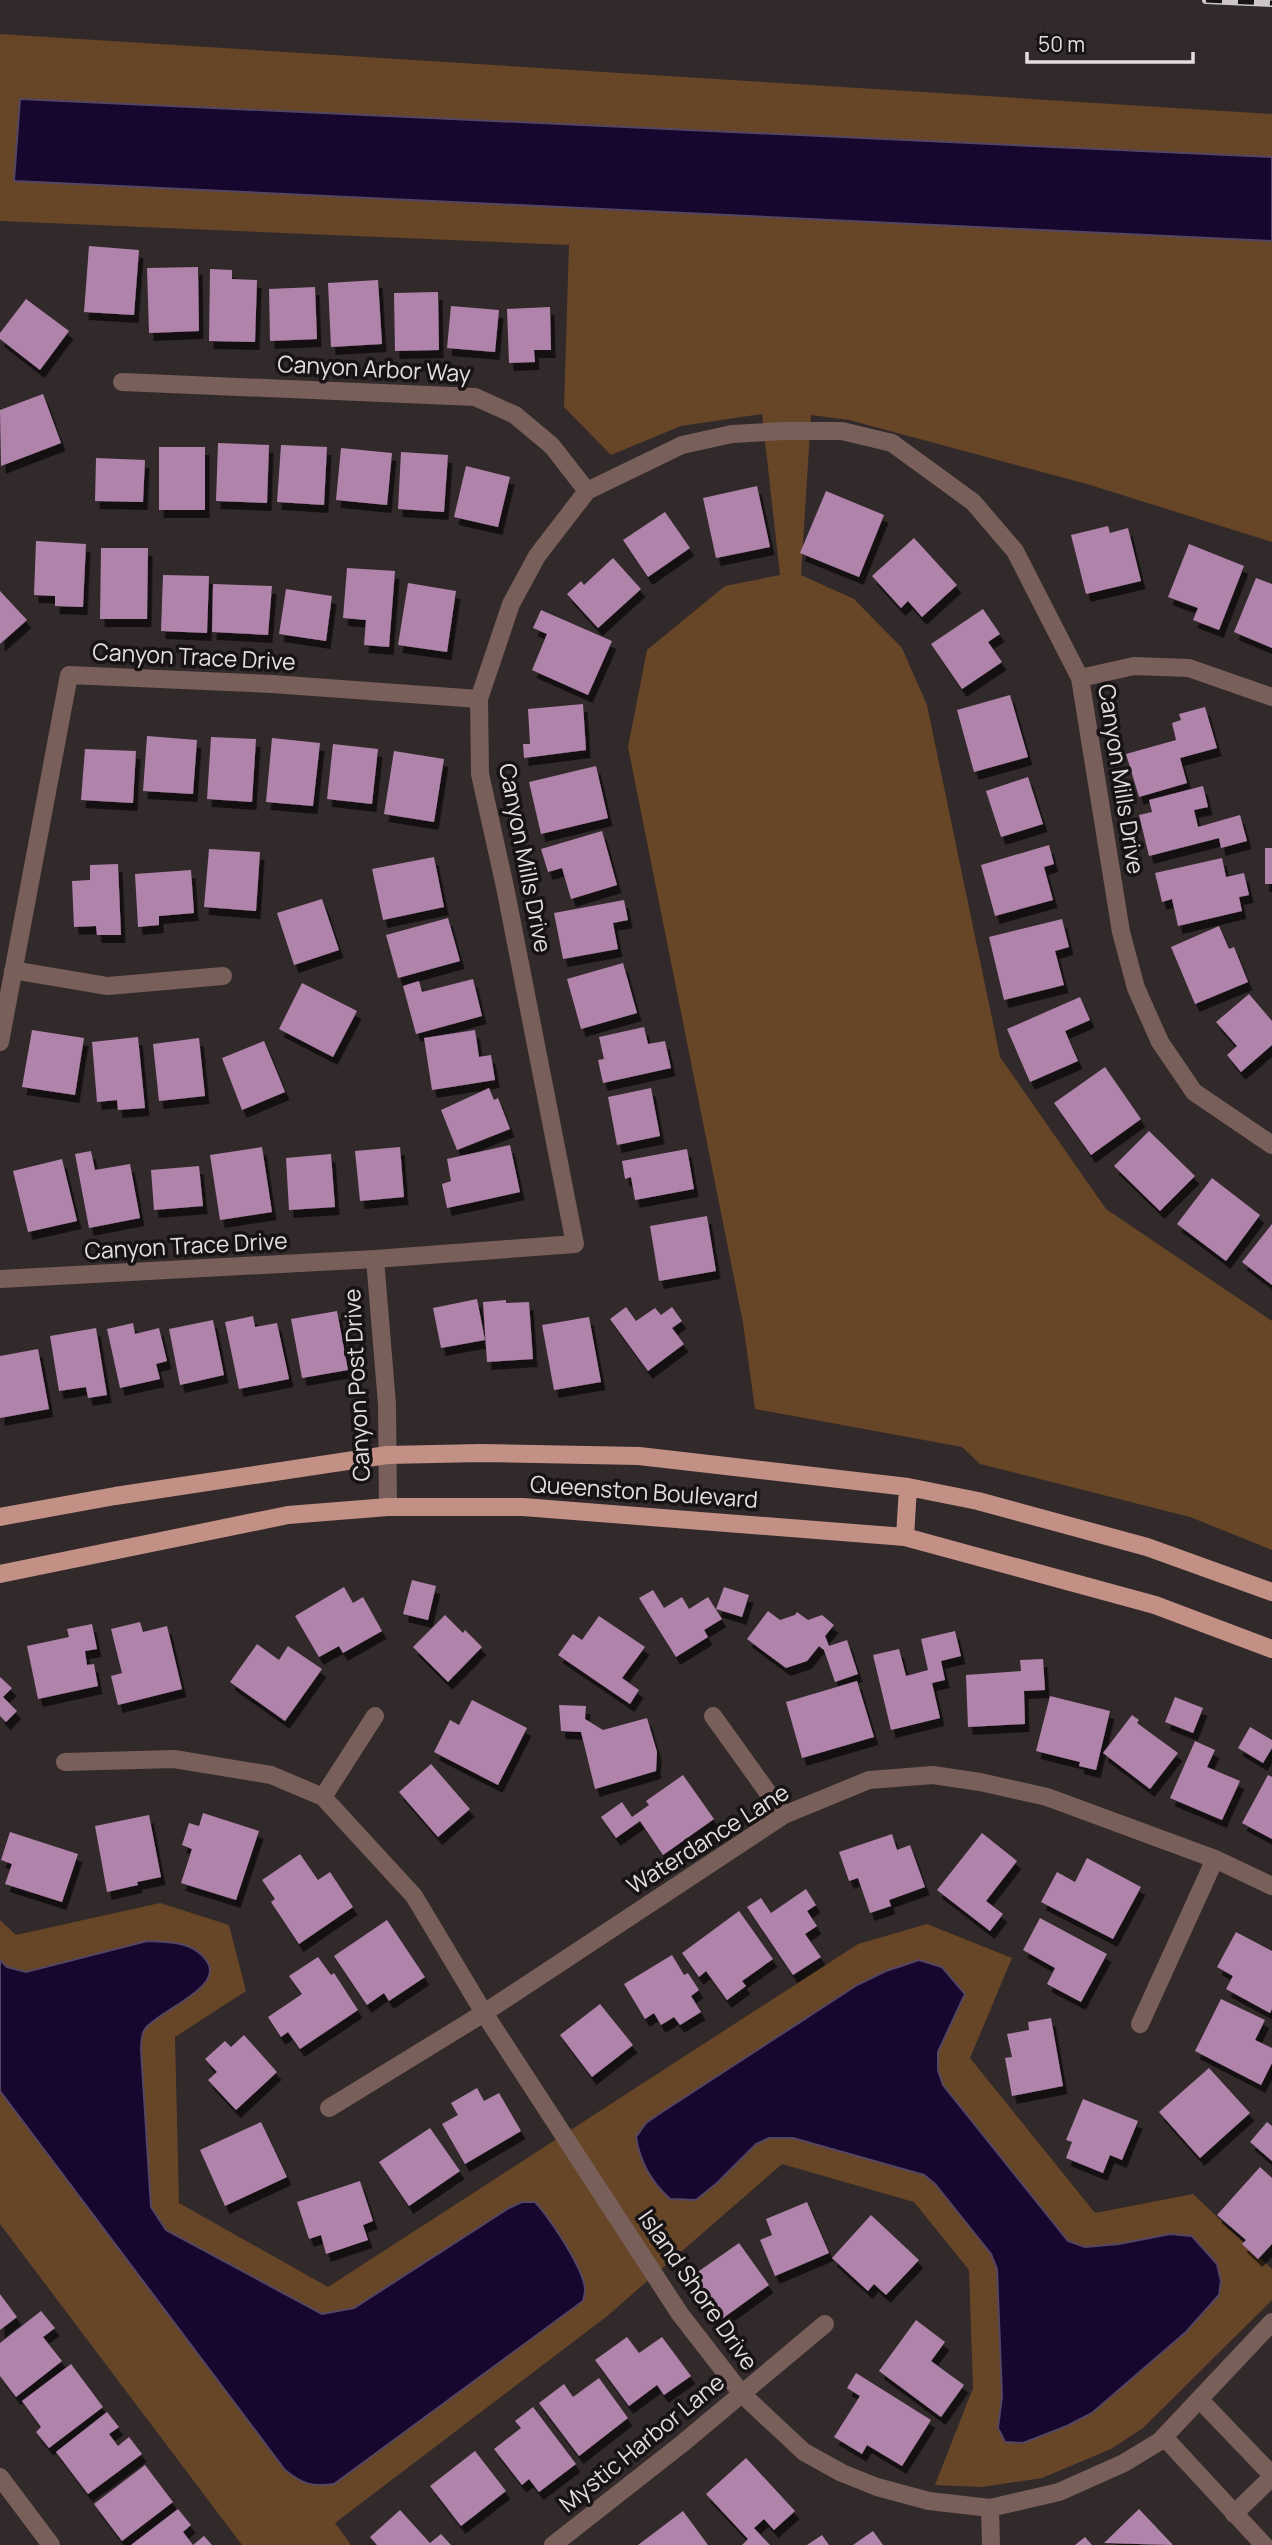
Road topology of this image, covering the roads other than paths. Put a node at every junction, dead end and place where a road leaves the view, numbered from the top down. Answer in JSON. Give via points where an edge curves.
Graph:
{"nodes":[{"id":1,"x":122,"y":382,"type":"dead end"},
{"id":2,"x":587,"y":491,"type":"junction"},
{"id":3,"x":1080,"y":678,"type":"junction"},
{"id":4,"x":1272,"y":697,"type":"edge"},
{"id":5,"x":479,"y":699,"type":"junction"},
{"id":6,"x":13,"y":970,"type":"junction"},
{"id":7,"x":223,"y":976,"type":"dead end"},
{"id":8,"x":0,"y":1042,"type":"edge"},
{"id":9,"x":1272,"y":1145,"type":"edge"},
{"id":10,"x":374,"y":1259,"type":"junction"},
{"id":11,"x":0,"y":1279,"type":"edge"},
{"id":12,"x":387,"y":1455,"type":"junction"},
{"id":13,"x":908,"y":1488,"type":"junction"},
{"id":14,"x":387,"y":1507,"type":"junction"},
{"id":15,"x":0,"y":1517,"type":"edge"},
{"id":16,"x":905,"y":1537,"type":"junction"},
{"id":17,"x":0,"y":1574,"type":"edge"},
{"id":18,"x":1272,"y":1592,"type":"edge"},
{"id":19,"x":1272,"y":1649,"type":"edge"},
{"id":20,"x":375,"y":1716,"type":"dead end"},
{"id":21,"x":713,"y":1716,"type":"dead end"},
{"id":22,"x":65,"y":1762,"type":"dead end"},
{"id":23,"x":323,"y":1797,"type":"junction"},
{"id":24,"x":784,"y":1815,"type":"junction"},
{"id":25,"x":1215,"y":1859,"type":"junction"},
{"id":26,"x":1272,"y":1886,"type":"edge"},
{"id":27,"x":484,"y":2013,"type":"junction"},
{"id":28,"x":1140,"y":2024,"type":"dead end"},
{"id":29,"x":329,"y":2108,"type":"dead end"},
{"id":30,"x":1272,"y":2322,"type":"edge"},
{"id":31,"x":825,"y":2324,"type":"dead end"},
{"id":32,"x":742,"y":2394,"type":"junction"},
{"id":33,"x":1200,"y":2400,"type":"junction"},
{"id":34,"x":1164,"y":2437,"type":"junction"},
{"id":35,"x":1272,"y":2476,"type":"edge"},
{"id":36,"x":0,"y":2477,"type":"edge"},
{"id":37,"x":990,"y":2508,"type":"junction"},
{"id":38,"x":1234,"y":2514,"type":"junction"},
{"id":39,"x":44,"y":2543,"type":"edge"},
{"id":40,"x":553,"y":2545,"type":"edge"},
{"id":41,"x":992,"y":2545,"type":"edge"},
{"id":42,"x":1264,"y":2545,"type":"edge"}],
"edges":[{"from":1,"to":2,"type":"street","name":"Canyon Arbor Way","via":[[475,397],[515,415],[552,446]]},
{"from":2,"to":3,"type":"street","name":"Canyon Mills Drive","via":[[682,445],[732,435],[842,431],[892,443],[973,502],[1015,551]]},
{"from":2,"to":5,"type":"street","name":"Canyon Mills Drive","via":[[537,556],[511,604]]},
{"from":3,"to":4,"type":"street","via":[[1133,666],[1189,668]]},
{"from":3,"to":9,"type":"street","name":"Canyon Mills Drive","via":[[1121,932],[1136,988],[1160,1042],[1194,1092]]},
{"from":5,"to":6,"type":"street","name":"Canyon Trace Drive","via":[[69,675]]},
{"from":5,"to":10,"type":"street","name":"Canyon Mills Drive","via":[[480,775],[575,1244]]},
{"from":6,"to":7,"type":"street","via":[[108,986]]},
{"from":6,"to":8,"type":"street","name":"Canyon Trace Drive"},
{"from":10,"to":11,"type":"street","name":"Canyon Trace Drive"},
{"from":10,"to":12,"type":"street","name":"Canyon Post Drive"},
{"from":12,"to":13,"type":"main road","name":"Queenston Boulevard","via":[[639,1456]]},
{"from":12,"to":14,"type":"street","name":"Canyon Post Drive"},
{"from":12,"to":15,"type":"main road","name":"Queenston Boulevard"},
{"from":13,"to":16,"type":"main road"},
{"from":13,"to":18,"type":"main road","name":"Queenston Boulevard","via":[[978,1501],[1147,1547]]},
{"from":14,"to":16,"type":"main road","name":"Queenston Boulevard","via":[[523,1507]]},
{"from":14,"to":17,"type":"main road","name":"Queenston Boulevard","via":[[288,1515]]},
{"from":16,"to":19,"type":"main road","name":"Queenston Boulevard","via":[[1156,1605]]},
{"from":20,"to":23,"type":"street"},
{"from":21,"to":24,"type":"street"},
{"from":22,"to":23,"type":"street","via":[[174,1759],[271,1775]]},
{"from":23,"to":27,"type":"street","name":"Island Shore Drive","via":[[414,1896]]},
{"from":24,"to":25,"type":"street","name":"Waterdance Lane","via":[[869,1780],[933,1775],[1047,1797]]},
{"from":24,"to":27,"type":"street","name":"Waterdance Lane"},
{"from":25,"to":26,"type":"street","name":"Waterdance Lane"},
{"from":25,"to":28,"type":"street"},
{"from":27,"to":29,"type":"street","name":"Waterdance Lane"},
{"from":27,"to":32,"type":"street","name":"Island Shore Drive","via":[[680,2314]]},
{"from":30,"to":33,"type":"street","name":"Island Shore Drive"},
{"from":31,"to":32,"type":"street","name":"Mystic Harbor Lane"},
{"from":32,"to":37,"type":"street","name":"Island Shore Drive","via":[[804,2452],[842,2473],[929,2501]]},
{"from":32,"to":40,"type":"street","name":"Mystic Harbor Lane"},
{"from":33,"to":34,"type":"street","name":"Island Shore Drive"},
{"from":33,"to":35,"type":"street"},
{"from":34,"to":37,"type":"street","name":"Island Shore Drive","via":[[1124,2463],[1059,2492]]},
{"from":34,"to":38,"type":"street"},
{"from":35,"to":38,"type":"street"},
{"from":36,"to":39,"type":"street"},
{"from":37,"to":41,"type":"street"},
{"from":38,"to":42,"type":"street"}]}
